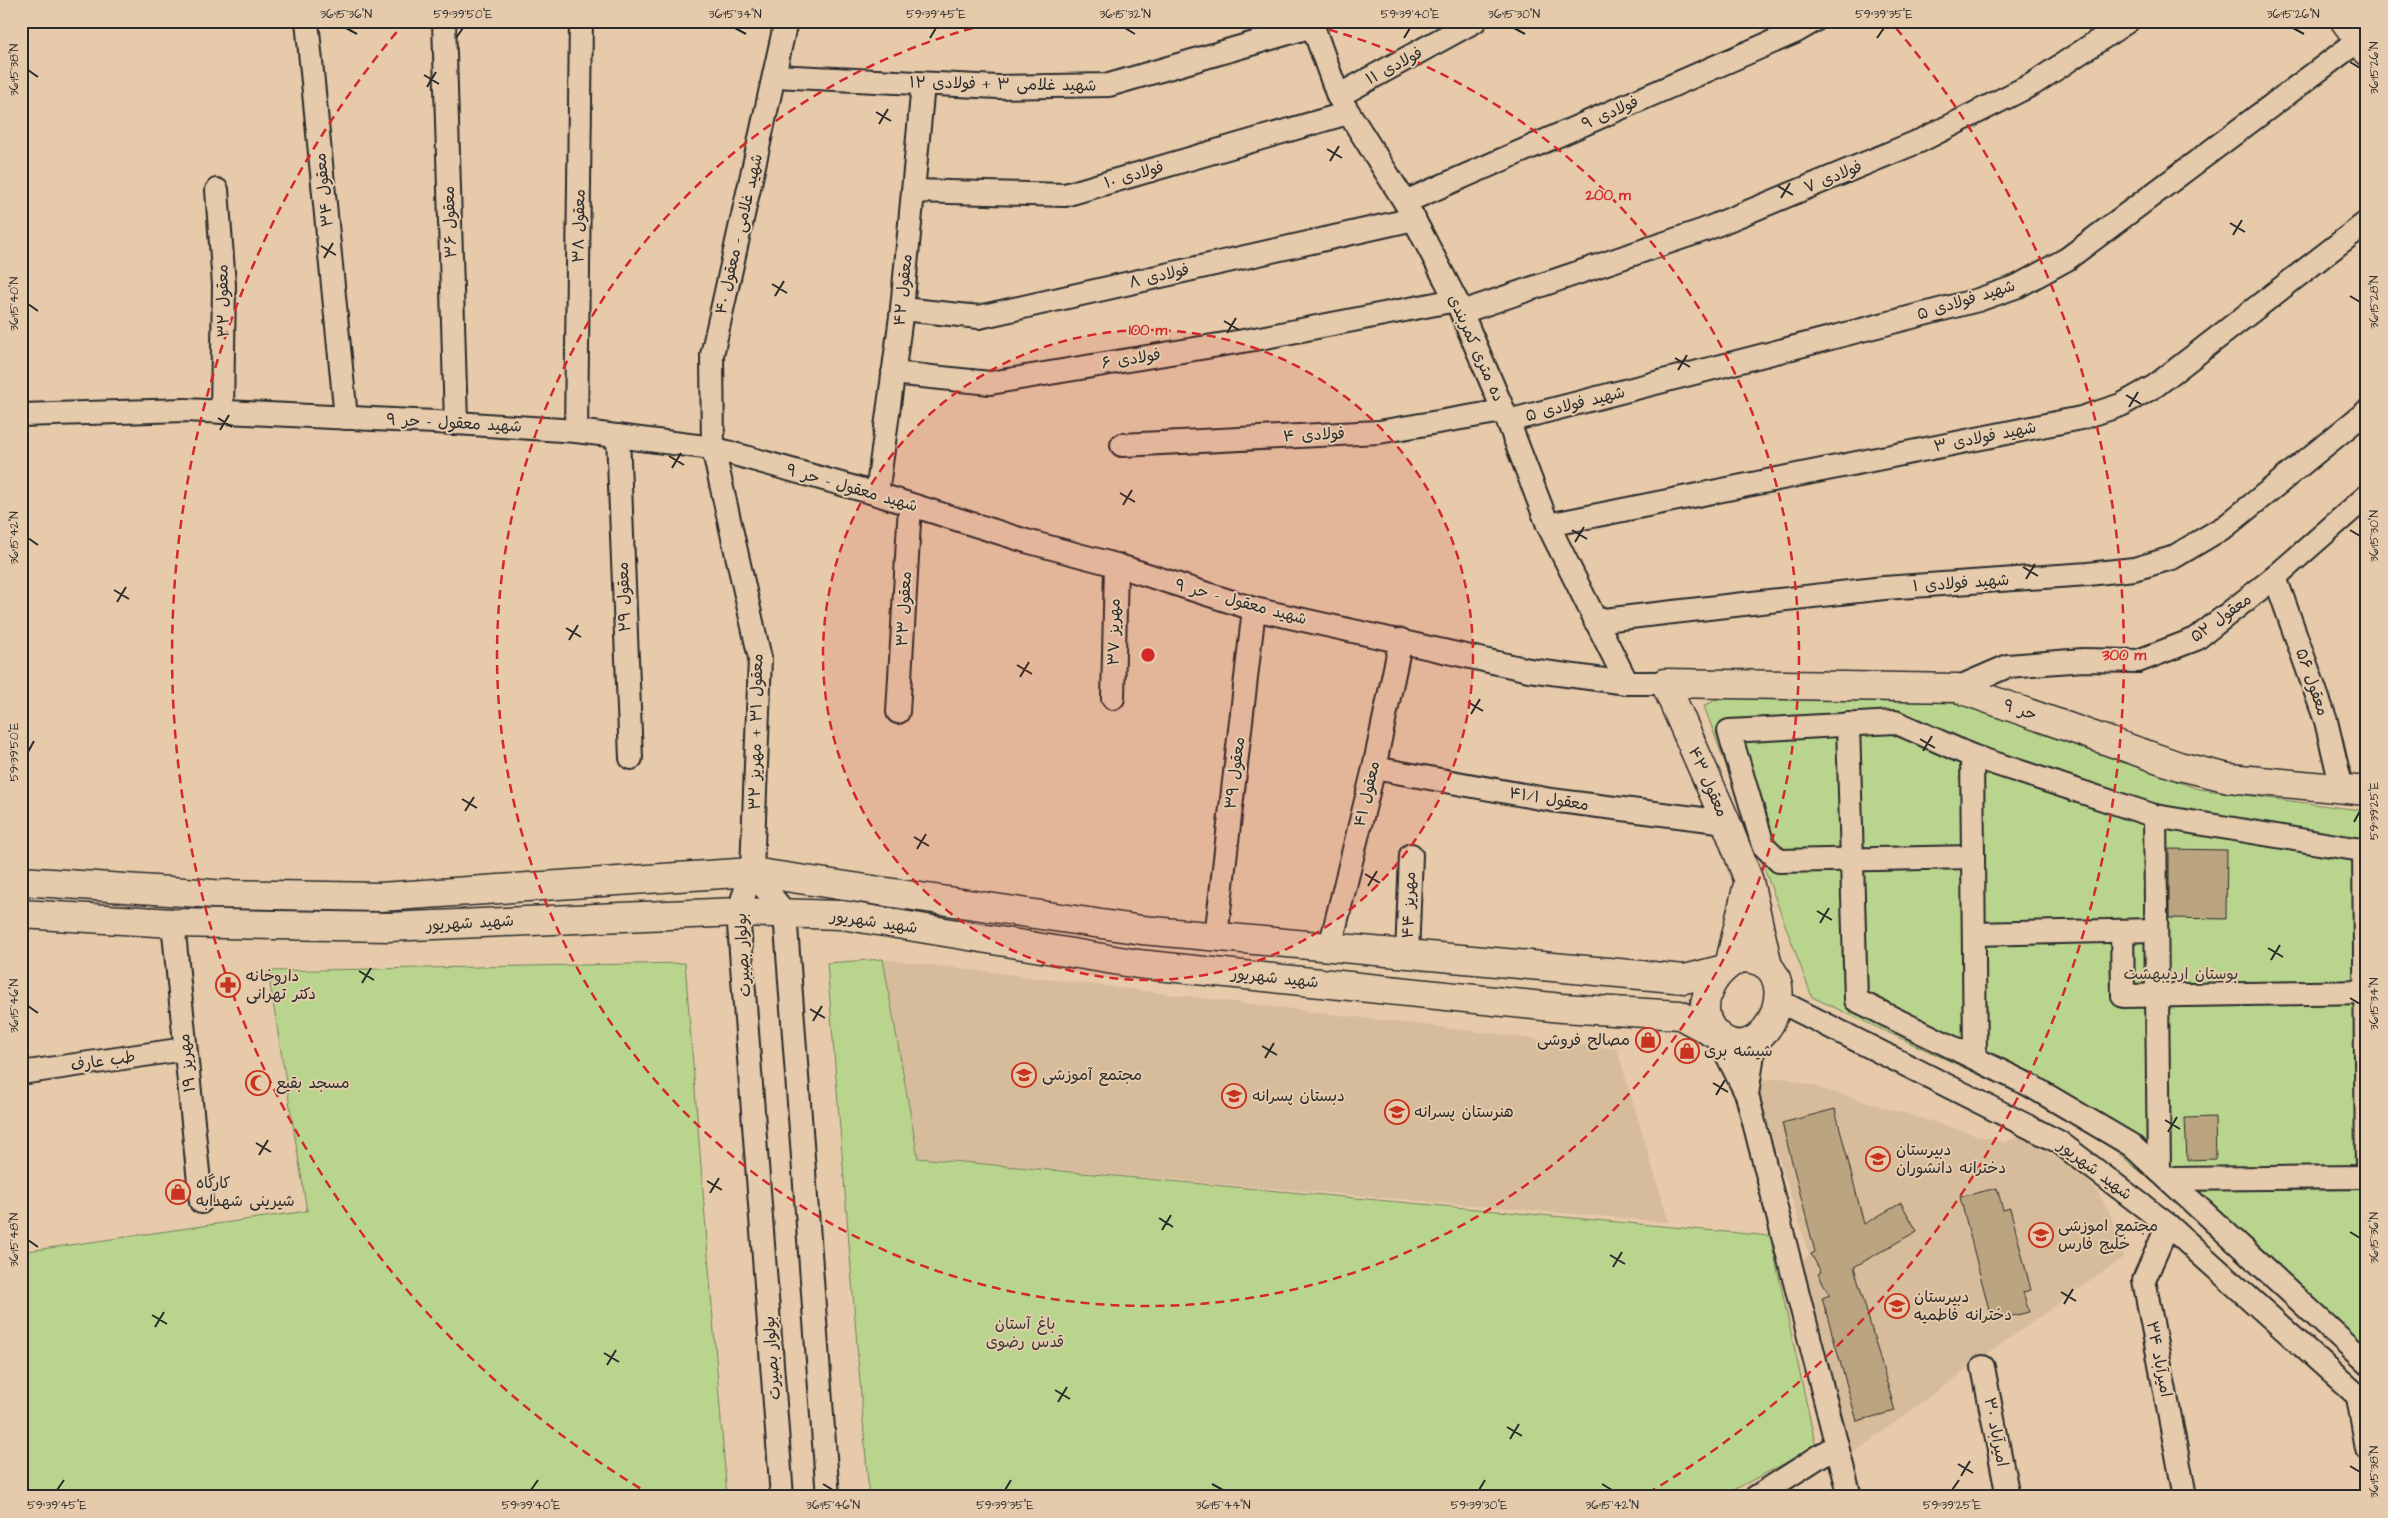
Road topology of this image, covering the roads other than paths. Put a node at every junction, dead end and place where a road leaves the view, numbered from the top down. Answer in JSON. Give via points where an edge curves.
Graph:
{"nodes":[{"id":1,"x":307,"y":21,"type":"edge"},
{"id":2,"x":444,"y":21,"type":"edge"},
{"id":3,"x":581,"y":21,"type":"edge"},
{"id":4,"x":786,"y":21,"type":"edge"},
{"id":5,"x":1475,"y":21,"type":"edge"},
{"id":6,"x":1814,"y":21,"type":"edge"},
{"id":7,"x":2128,"y":21,"type":"edge"},
{"id":8,"x":1312,"y":23,"type":"edge"},
{"id":9,"x":2357,"y":37,"type":"edge"},
{"id":10,"x":774,"y":76,"type":"junction"},
{"id":11,"x":923,"y":84,"type":"junction"},
{"id":12,"x":1343,"y":104,"type":"junction"},
{"id":13,"x":217,"y":190,"type":"dead end"},
{"id":14,"x":913,"y":191,"type":"junction"},
{"id":15,"x":1409,"y":211,"type":"junction"},
{"id":16,"x":2367,"y":222,"type":"edge"},
{"id":17,"x":1459,"y":306,"type":"junction"},
{"id":18,"x":902,"y":309,"type":"junction"},
{"id":19,"x":893,"y":373,"type":"junction"},
{"id":20,"x":222,"y":412,"type":"junction"},
{"id":21,"x":21,"y":414,"type":"edge"},
{"id":22,"x":2366,"y":414,"type":"edge"},
{"id":23,"x":1506,"y":416,"type":"junction"},
{"id":24,"x":346,"y":418,"type":"junction"},
{"id":25,"x":456,"y":422,"type":"junction"},
{"id":26,"x":576,"y":431,"type":"junction"},
{"id":27,"x":618,"y":436,"type":"junction"},
{"id":28,"x":1122,"y":445,"type":"dead end"},
{"id":29,"x":713,"y":448,"type":"junction"},
{"id":30,"x":877,"y":494,"type":"junction"},
{"id":31,"x":2367,"y":496,"type":"edge"},
{"id":32,"x":910,"y":505,"type":"junction"},
{"id":33,"x":1548,"y":525,"type":"junction"},
{"id":34,"x":1116,"y":565,"type":"junction"},
{"id":35,"x":2275,"y":577,"type":"junction"},
{"id":36,"x":1254,"y":609,"type":"junction"},
{"id":37,"x":1595,"y":621,"type":"junction"},
{"id":38,"x":1401,"y":640,"type":"junction"},
{"id":39,"x":1627,"y":683,"type":"junction"},
{"id":40,"x":1665,"y":683,"type":"junction"},
{"id":41,"x":1957,"y":688,"type":"junction"},
{"id":42,"x":1112,"y":698,"type":"dead end"},
{"id":43,"x":898,"y":712,"type":"dead end"},
{"id":44,"x":1848,"y":724,"type":"junction"},
{"id":45,"x":1972,"y":756,"type":"junction"},
{"id":46,"x":631,"y":758,"type":"dead end"},
{"id":47,"x":1374,"y":768,"type":"junction"},
{"id":48,"x":2355,"y":790,"type":"edge"},
{"id":49,"x":2155,"y":816,"type":"junction"},
{"id":50,"x":1726,"y":822,"type":"junction"},
{"id":51,"x":2366,"y":851,"type":"edge"},
{"id":52,"x":1411,"y":855,"type":"dead end"},
{"id":53,"x":1973,"y":857,"type":"junction"},
{"id":54,"x":1852,"y":859,"type":"junction"},
{"id":55,"x":752,"y":872,"type":"junction"},
{"id":56,"x":21,"y":880,"type":"edge"},
{"id":57,"x":1749,"y":882,"type":"junction"},
{"id":58,"x":738,"y":912,"type":"junction"},
{"id":59,"x":785,"y":913,"type":"junction"},
{"id":60,"x":21,"y":914,"type":"edge"},
{"id":61,"x":172,"y":923,"type":"junction"},
{"id":62,"x":2156,"y":930,"type":"junction"},
{"id":63,"x":2122,"y":931,"type":"junction"},
{"id":64,"x":1974,"y":934,"type":"junction"},
{"id":65,"x":1216,"y":937,"type":"junction"},
{"id":66,"x":1330,"y":947,"type":"junction"},
{"id":67,"x":1407,"y":955,"type":"junction"},
{"id":68,"x":1725,"y":966,"type":"junction"},
{"id":69,"x":1768,"y":966,"type":"junction"},
{"id":70,"x":2366,"y":992,"type":"edge"},
{"id":71,"x":2157,"y":996,"type":"junction"},
{"id":72,"x":1779,"y":1001,"type":"junction"},
{"id":73,"x":1717,"y":1035,"type":"junction"},
{"id":74,"x":1755,"y":1039,"type":"junction"},
{"id":75,"x":185,"y":1049,"type":"junction"},
{"id":76,"x":1975,"y":1058,"type":"junction"},
{"id":77,"x":21,"y":1073,"type":"edge"},
{"id":78,"x":1747,"y":1095,"type":"junction"},
{"id":79,"x":2367,"y":1169,"type":"edge"},
{"id":80,"x":2164,"y":1175,"type":"junction"},
{"id":81,"x":2367,"y":1177,"type":"edge"},
{"id":82,"x":200,"y":1202,"type":"dead end"},
{"id":83,"x":2168,"y":1225,"type":"junction"},
{"id":84,"x":2367,"y":1363,"type":"edge"},
{"id":85,"x":1983,"y":1367,"type":"dead end"},
{"id":86,"x":2362,"y":1400,"type":"edge"},
{"id":87,"x":1837,"y":1445,"type":"junction"},
{"id":88,"x":2367,"y":1448,"type":"edge"},
{"id":89,"x":782,"y":1497,"type":"edge"},
{"id":90,"x":828,"y":1497,"type":"edge"},
{"id":91,"x":1756,"y":1497,"type":"edge"},
{"id":92,"x":1850,"y":1497,"type":"edge"},
{"id":93,"x":2008,"y":1497,"type":"edge"},
{"id":94,"x":2185,"y":1497,"type":"edge"}],
"edges":[{"from":1,"to":24,"type":"street","name":"معقول ۳۴"},
{"from":2,"to":25,"type":"street","name":"معقول ۳۶"},
{"from":3,"to":26,"type":"street","name":"معقول ۳۸"},
{"from":4,"to":10,"type":"street","name":"شهید غلامی - معقول ۴۰"},
{"from":5,"to":12,"type":"street","name":"فولادی ۱۱"},
{"from":6,"to":15,"type":"street","name":"فولادی ۹"},
{"from":7,"to":17,"type":"street","name":"فولادی ۷","via":[[2033,84],[1922,140],[1704,230]]},
{"from":8,"to":11,"type":"street","name":"شهید غلامی ۳ + فولادی ۱۲","via":[[1109,85],[998,87]]},
{"from":8,"to":12,"type":"street","name":"ده متری کمربندی"},
{"from":9,"to":23,"type":"street","name":"شهید فولادی ۵","via":[[2067,259],[2018,286],[1978,300]]},
{"from":10,"to":11,"type":"street","name":"شهید غلامی ۳ + فولادی ۱۲"},
{"from":10,"to":29,"type":"street","name":"شهید غلامی - معقول ۴۰","via":[[712,355]]},
{"from":11,"to":14,"type":"street","name":"معقول ۴۲"},
{"from":12,"to":14,"type":"street","name":"فولادی ۱۰","via":[[1065,195]]},
{"from":12,"to":15,"type":"street","name":"ده متری کمربندی"},
{"from":13,"to":20,"type":"street","name":"معقول ۳۲","via":[[224,285]]},
{"from":14,"to":18,"type":"street","name":"معقول ۴۲"},
{"from":15,"to":17,"type":"street","name":"ده متری کمربندی"},
{"from":15,"to":18,"type":"street","name":"فولادی ۸","via":[[979,316]]},
{"from":16,"to":33,"type":"street","name":"شهید فولادی ۳","via":[[2155,386],[2121,405],[2081,418]]},
{"from":17,"to":19,"type":"street","name":"فولادی ۶","via":[[990,383]]},
{"from":17,"to":23,"type":"street","name":"ده متری کمربندی"},
{"from":18,"to":19,"type":"street","name":"معقول ۴۲"},
{"from":19,"to":30,"type":"street","name":"معقول ۴۲"},
{"from":20,"to":21,"type":"street","name":"شهید معقول - حر ۹"},
{"from":20,"to":24,"type":"street","name":"شهید معقول - حر ۹"},
{"from":22,"to":37,"type":"street","name":"شهید فولادی ۱","via":[[2226,526],[2172,558],[2134,569],[1884,588]]},
{"from":23,"to":28,"type":"street","name":"فولادی ۴","via":[[1379,432]]},
{"from":23,"to":33,"type":"street","name":"ده متری کمربندی"},
{"from":24,"to":25,"type":"street","name":"شهید معقول - حر ۹"},
{"from":25,"to":26,"type":"street","name":"شهید معقول - حر ۹"},
{"from":26,"to":27,"type":"street","name":"شهید معقول - حر ۹"},
{"from":27,"to":29,"type":"street","name":"شهید معقول - حر ۹"},
{"from":27,"to":46,"type":"street","name":"معقول ۲۹"},
{"from":29,"to":30,"type":"street","name":"شهید معقول - حر ۹"},
{"from":29,"to":55,"type":"street","name":"معقول ۳۱ + مهریز ۳۲","via":[[760,658]]},
{"from":30,"to":32,"type":"street","name":"شهید معقول - حر ۹"},
{"from":31,"to":35,"type":"street","name":"معقول ۵۲"},
{"from":32,"to":34,"type":"street","name":"شهید معقول - حر ۹"},
{"from":32,"to":43,"type":"street","name":"معقول ۳۳"},
{"from":33,"to":37,"type":"street","name":"ده متری کمربندی"},
{"from":34,"to":36,"type":"street","name":"شهید معقول - حر ۹"},
{"from":34,"to":42,"type":"street","name":"مهریز ۳۷"},
{"from":35,"to":41,"type":"street","name":"معقول ۵۲","via":[[2196,639],[2138,661],[2083,660],[2008,666]]},
{"from":35,"to":48,"type":"street","name":"معقول ۵۶","via":[[2326,721]]},
{"from":36,"to":38,"type":"street","name":"شهید معقول - حر ۹"},
{"from":36,"to":65,"type":"street","name":"معقول ۳۹"},
{"from":37,"to":39,"type":"street","name":"ده متری کمربندی"},
{"from":38,"to":39,"type":"street","name":"شهید معقول - حر ۹","via":[[1529,670]]},
{"from":38,"to":47,"type":"street","name":"معقول ۴۱"},
{"from":39,"to":40,"type":"street","name":"شهید معقول - حر ۹"},
{"from":40,"to":41,"type":"street","name":"حر ۹"},
{"from":40,"to":50,"type":"street","name":"معقول ۴۳"},
{"from":41,"to":48,"type":"street","name":"حر ۹","via":[[2187,768],[2229,778]]},
{"from":44,"to":45,"type":"street","via":[[1895,722]]},
{"from":44,"to":54,"type":"street"},
{"from":44,"to":54,"type":"street","via":[[1729,730],[1762,845],[1779,861]]},
{"from":45,"to":49,"type":"street"},
{"from":45,"to":53,"type":"street"},
{"from":47,"to":50,"type":"street","name":"معقول ۴۱/۱","via":[[1551,800]]},
{"from":47,"to":66,"type":"street","name":"معقول ۴۱"},
{"from":49,"to":51,"type":"street"},
{"from":49,"to":62,"type":"street"},
{"from":50,"to":57,"type":"street","name":"معقول ۴۳"},
{"from":51,"to":70,"type":"street"},
{"from":52,"to":67,"type":"street","name":"مهریز ۴۴"},
{"from":53,"to":54,"type":"street"},
{"from":53,"to":64,"type":"street"},
{"from":54,"to":76,"type":"street","via":[[1856,1000]]},
{"from":55,"to":56,"type":"street","name":"شهید شهریور","via":[[380,897],[214,894]]},
{"from":55,"to":58,"type":"street","name":"بولوار بصیرت"},
{"from":55,"to":59,"type":"street"},
{"from":55,"to":65,"type":"street","name":"شهید شهریور","via":[[1142,930]]},
{"from":57,"to":68,"type":"street"},
{"from":57,"to":69,"type":"street","name":"معقول ۴۳"},
{"from":58,"to":59,"type":"street","name":"شهید شهریور"},
{"from":58,"to":61,"type":"street","name":"شهید شهریور","via":[[388,927]]},
{"from":58,"to":89,"type":"street","name":"بولوار بصیرت"},
{"from":59,"to":73,"type":"street","name":"شهید شهریور","via":[[842,916],[1138,964],[1562,1008],[1680,1015]]},
{"from":59,"to":90,"type":"street"},
{"from":60,"to":61,"type":"street","name":"شهید شهریور"},
{"from":61,"to":75,"type":"street","name":"مهریز ۱۹"},
{"from":62,"to":63,"type":"street"},
{"from":62,"to":71,"type":"street"},
{"from":63,"to":64,"type":"street"},
{"from":63,"to":71,"type":"street","via":[[2123,996]]},
{"from":64,"to":76,"type":"street"},
{"from":65,"to":66,"type":"street","name":"شهید شهریور"},
{"from":66,"to":67,"type":"street","name":"شهید شهریور"},
{"from":67,"to":68,"type":"street","name":"شهید شهریور","via":[[1685,978]]},
{"from":68,"to":69,"type":"street","via":[[1742,958],[1756,958]]},
{"from":68,"to":73,"type":"street","via":[[1712,979],[1705,1000],[1709,1024]]},
{"from":69,"to":72,"type":"street","via":[[1775,977]]},
{"from":70,"to":71,"type":"street"},
{"from":70,"to":79,"type":"street"},
{"from":71,"to":80,"type":"street"},
{"from":72,"to":74,"type":"street","via":[[1772,1022]]},
{"from":72,"to":83,"type":"street","name":"شهید شهریور","via":[[2059,1142]]},
{"from":73,"to":74,"type":"street","via":[[1728,1043],[1742,1044]]},
{"from":73,"to":78,"type":"street"},
{"from":74,"to":78,"type":"street"},
{"from":75,"to":77,"type":"street","name":"طب عارف"},
{"from":75,"to":82,"type":"street","name":"مهریز ۱۹"},
{"from":76,"to":80,"type":"street","via":[[2031,1086],[2131,1145]]},
{"from":78,"to":87,"type":"street"},
{"from":80,"to":81,"type":"street"},
{"from":80,"to":84,"type":"street"},
{"from":83,"to":86,"type":"street","name":"شهید شهریور"},
{"from":83,"to":94,"type":"street","name":"امیرآباد ۳۴","via":[[2144,1280]]},
{"from":85,"to":93,"type":"street","name":"امیرآباد ۳۰"},
{"from":86,"to":88,"type":"street"},
{"from":87,"to":91,"type":"street"},
{"from":87,"to":92,"type":"street"}]}
